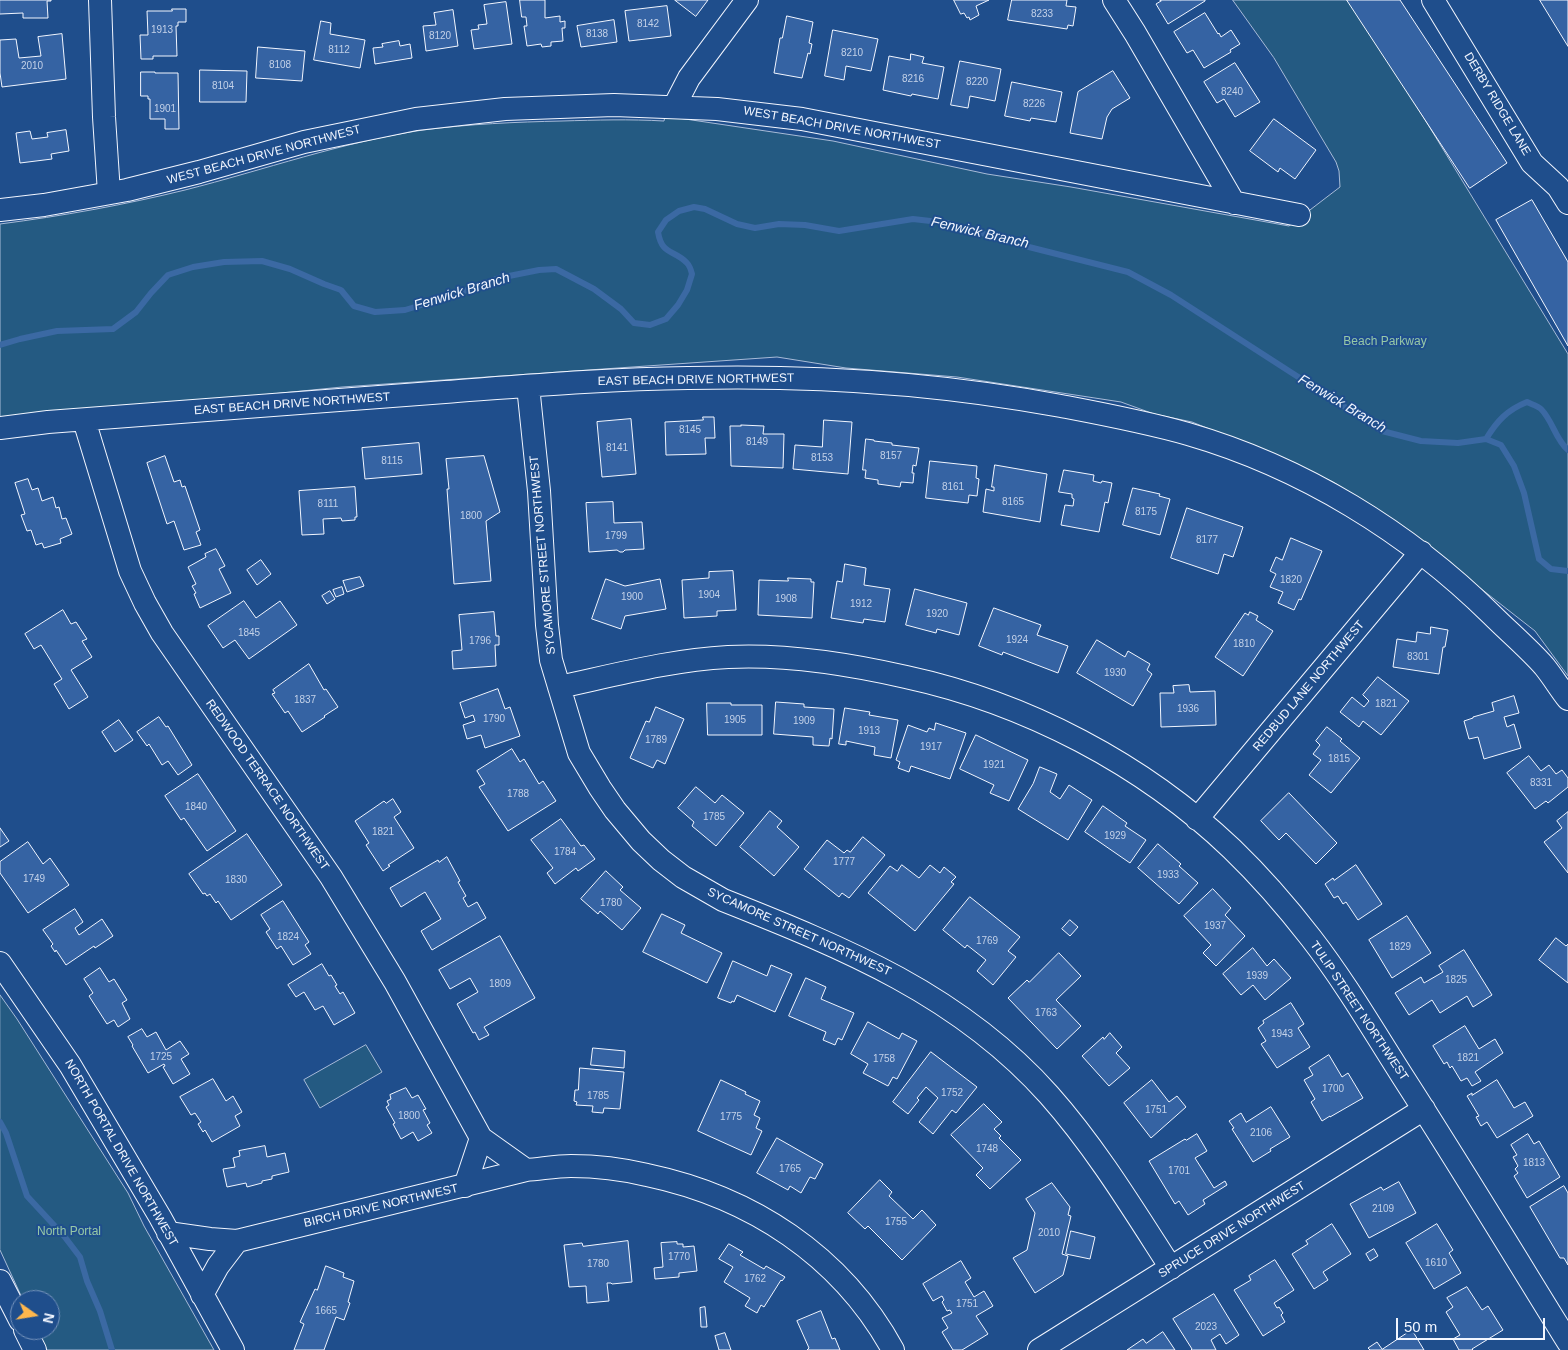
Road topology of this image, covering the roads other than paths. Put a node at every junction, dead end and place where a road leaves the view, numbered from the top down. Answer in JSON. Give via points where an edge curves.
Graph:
{"nodes":[{"id":1,"x":100,"y":0,"type":"edge"},
{"id":2,"x":747,"y":0,"type":"edge"},
{"id":3,"x":1114,"y":0,"type":"edge"},
{"id":4,"x":1433,"y":0,"type":"edge"},
{"id":5,"x":674,"y":107,"type":"junction"},
{"id":6,"x":109,"y":193,"type":"junction"},
{"id":7,"x":1234,"y":203,"type":"junction"},
{"id":8,"x":1568,"y":203,"type":"edge"},
{"id":9,"x":0,"y":210,"type":"edge"},
{"id":10,"x":1299,"y":215,"type":"dead end"},
{"id":11,"x":528,"y":386,"type":"junction"},
{"id":12,"x":84,"y":420,"type":"junction"},
{"id":13,"x":0,"y":428,"type":"edge"},
{"id":14,"x":1421,"y":552,"type":"junction"},
{"id":15,"x":559,"y":687,"type":"junction"},
{"id":16,"x":1568,"y":699,"type":"edge"},
{"id":17,"x":1197,"y":819,"type":"junction"},
{"id":18,"x":0,"y":962,"type":"edge"},
{"id":19,"x":1424,"y":1109,"type":"junction"},
{"id":20,"x":481,"y":1138,"type":"junction"},
{"id":21,"x":526,"y":1170,"type":"junction"},
{"id":22,"x":465,"y":1186,"type":"junction"},
{"id":23,"x":168,"y":1233,"type":"junction"},
{"id":24,"x":237,"y":1241,"type":"junction"},
{"id":25,"x":1171,"y":1268,"type":"junction"},
{"id":26,"x":0,"y":1281,"type":"edge"},
{"id":27,"x":202,"y":1295,"type":"junction"},
{"id":28,"x":10,"y":1300,"type":"edge"},
{"id":29,"x":1568,"y":1342,"type":"edge"},
{"id":30,"x":233,"y":1350,"type":"edge"},
{"id":31,"x":893,"y":1350,"type":"edge"},
{"id":32,"x":1039,"y":1350,"type":"edge"},
{"id":33,"x":1555,"y":1350,"type":"edge"}],
"edges":[{"from":1,"to":6,"type":"street"},
{"from":2,"to":5,"type":"street","via":[[689,78]]},
{"from":3,"to":7,"type":"street"},
{"from":4,"to":8,"type":"street","name":"DERBY RIDGE LANE","via":[[1532,163],[1558,187]]},
{"from":5,"to":6,"type":"street","name":"WEST BEACH DRIVE NORTHWEST","via":[[539,107],[433,117],[304,142]]},
{"from":5,"to":7,"type":"street","name":"WEST BEACH DRIVE NORTHWEST","via":[[726,109],[802,119]]},
{"from":6,"to":9,"type":"street","name":"WEST BEACH DRIVE NORTHWEST"},
{"from":7,"to":10,"type":"street","name":"WEST BEACH DRIVE NORTHWEST"},
{"from":11,"to":12,"type":"street","name":"EAST BEACH DRIVE NORTHWEST"},
{"from":11,"to":14,"type":"street","name":"EAST BEACH DRIVE NORTHWEST","via":[[669,378],[810,379],[934,387],[1044,403],[1176,431],[1233,450],[1280,469],[1332,496]]},
{"from":11,"to":15,"type":"street","name":"SYCAMORE STREET NORTHWEST","via":[[539,490],[547,625],[551,660]]},
{"from":12,"to":13,"type":"street","name":"EAST BEACH DRIVE NORTHWEST"},
{"from":12,"to":20,"type":"street","name":"REDWOOD TERRACE NORTHWEST","via":[[128,563],[145,603],[202,692],[331,877],[395,982]]},
{"from":14,"to":16,"type":"street","name":"EAST BEACH DRIVE NORTHWEST","via":[[1465,588],[1545,667]]},
{"from":14,"to":17,"type":"street","name":"REDBUD LANE NORTHWEST"},
{"from":15,"to":17,"type":"street","name":"TULIP STREET NORTHWEST","via":[[679,662],[732,657],[822,662],[896,674],[978,696],[1061,732],[1139,776]]},
{"from":15,"to":25,"type":"street","name":"SYCAMORE STREET NORTHWEST","via":[[579,753],[589,771],[624,821],[660,860],[715,896],[898,976],[996,1042],[1032,1076],[1075,1126]]},
{"from":17,"to":19,"type":"street","name":"TULIP STREET NORTHWEST","via":[[1252,869],[1310,937]]},
{"from":18,"to":23,"type":"street","name":"NORTH PORTAL DRIVE NORTHWEST","via":[[70,1065]]},
{"from":19,"to":25,"type":"street","name":"SPRUCE DRIVE NORTHWEST"},
{"from":19,"to":29,"type":"street","name":"TULIP STREET NORTHWEST"},
{"from":20,"to":21,"type":"street","name":"REDWOOD TERRACE NORTHWEST"},
{"from":20,"to":22,"type":"street"},
{"from":21,"to":22,"type":"street","name":"BIRCH DRIVE NORTHWEST"},
{"from":21,"to":31,"type":"street","via":[[570,1166],[630,1171],[694,1187],[743,1207],[790,1235],[830,1269],[861,1303]]},
{"from":22,"to":24,"type":"street","name":"BIRCH DRIVE NORTHWEST"},
{"from":23,"to":24,"type":"street","name":"BIRCH DRIVE NORTHWEST"},
{"from":23,"to":27,"type":"street","name":"NORTH PORTAL DRIVE NORTHWEST"},
{"from":24,"to":27,"type":"street"},
{"from":25,"to":32,"type":"street","name":"SPRUCE DRIVE NORTHWEST"},
{"from":26,"to":28,"type":"street"},
{"from":27,"to":30,"type":"street","name":"NORTH PORTAL DRIVE NORTHWEST"},
{"from":29,"to":33,"type":"street"}]}
